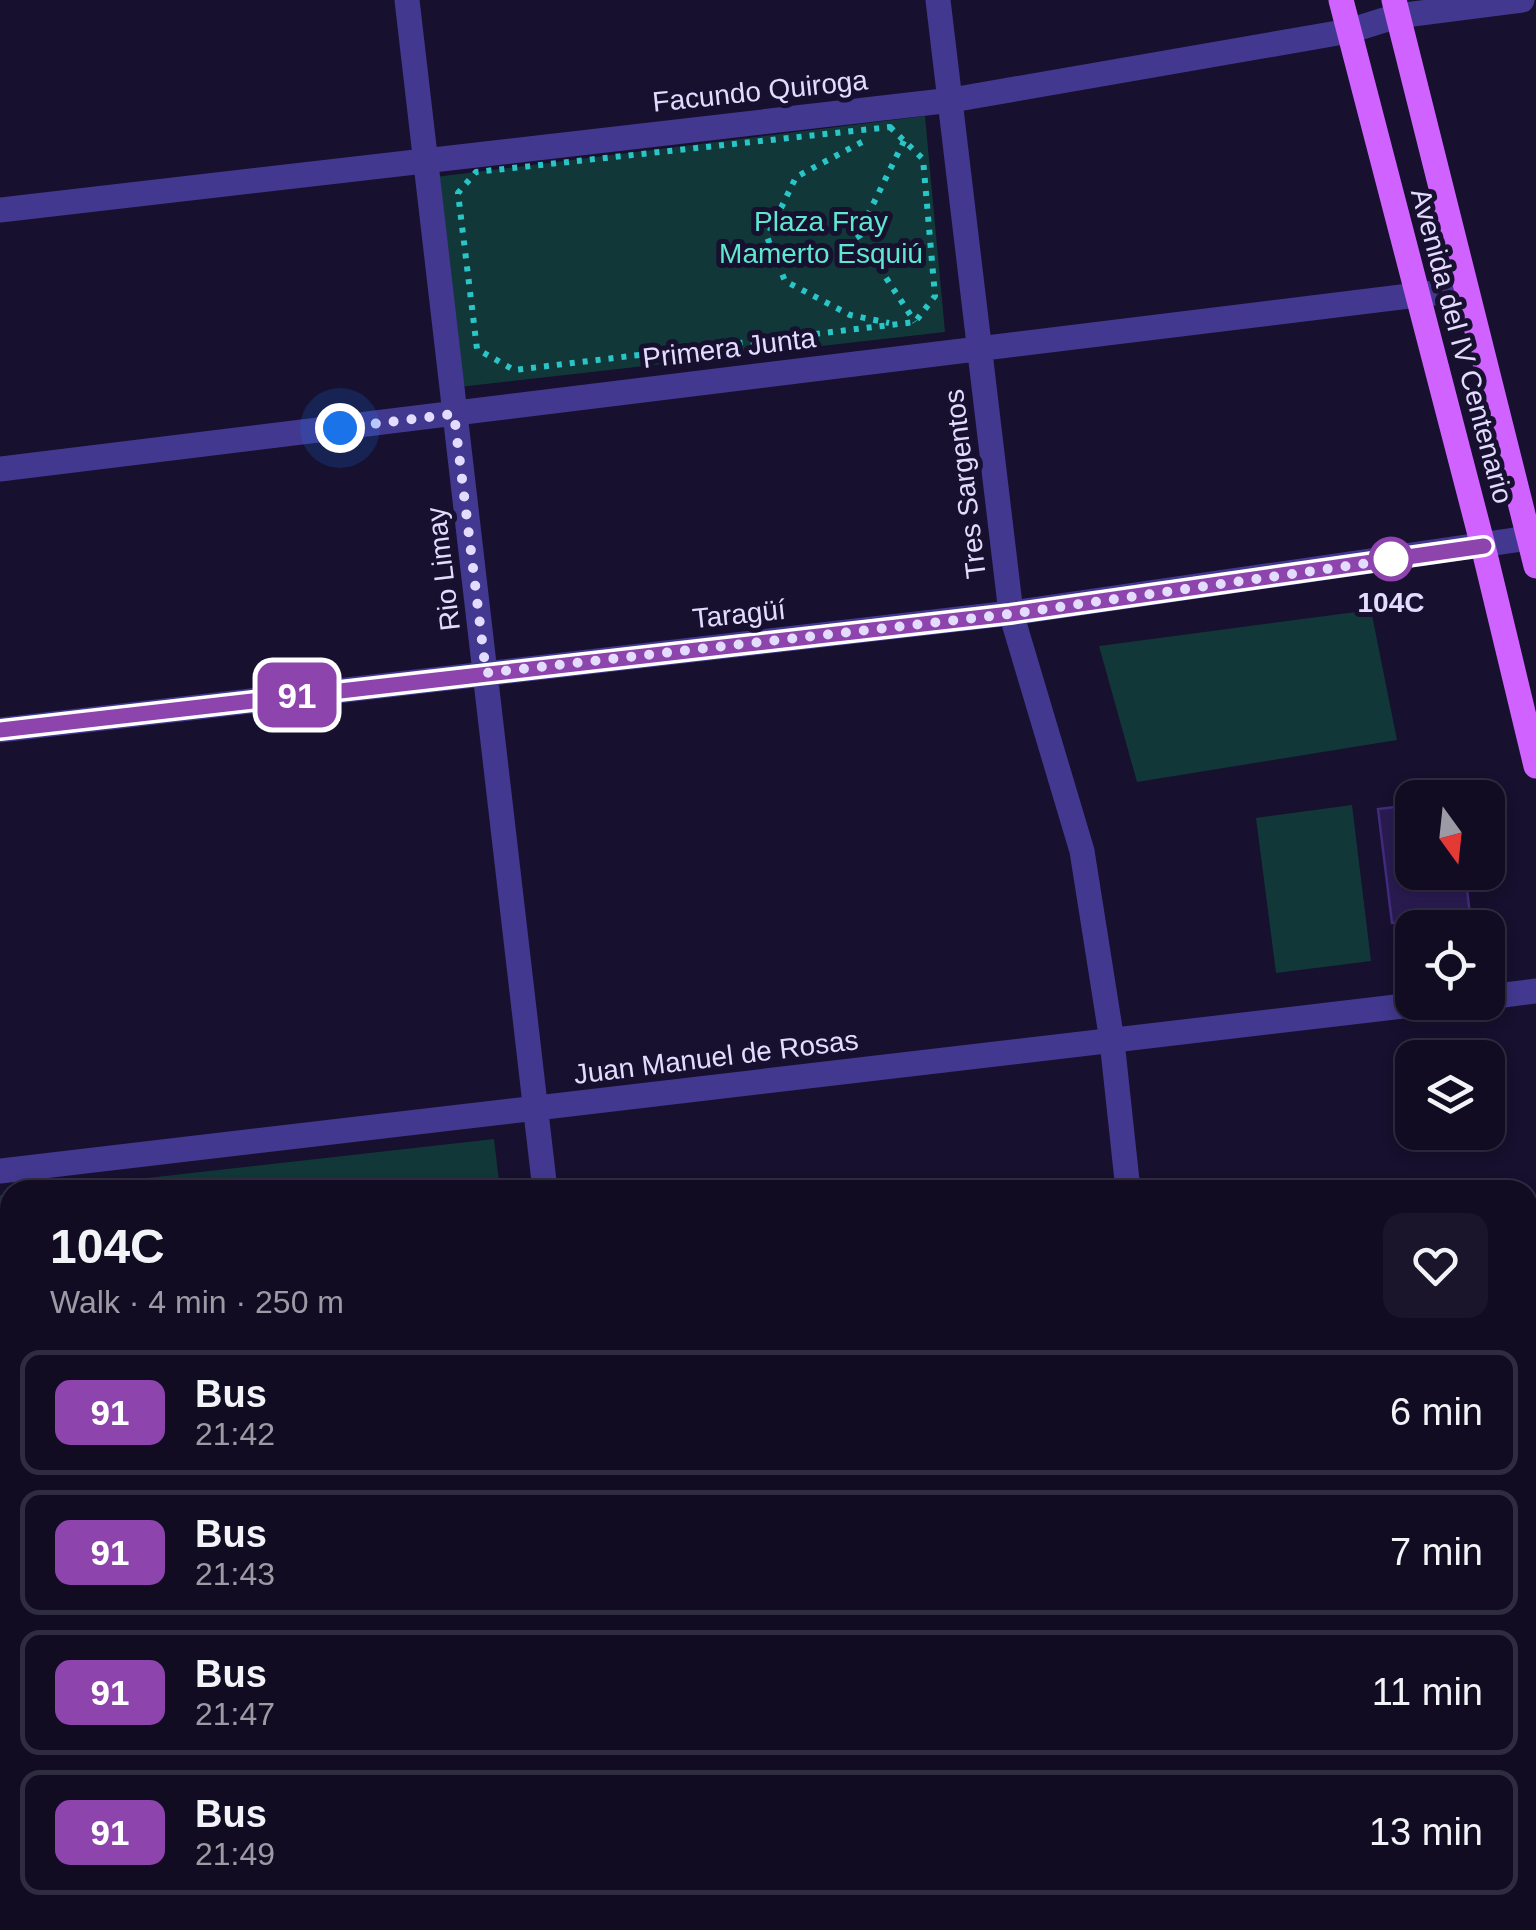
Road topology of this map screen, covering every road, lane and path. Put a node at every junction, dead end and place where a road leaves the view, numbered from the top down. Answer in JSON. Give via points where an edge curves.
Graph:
{"nodes":[{"id":1,"x":407,"y":0,"type":"edge"},
{"id":2,"x":938,"y":0,"type":"edge"},
{"id":3,"x":1341,"y":0,"type":"edge"},
{"id":4,"x":1522,"y":0,"type":"edge"},
{"id":5,"x":1396,"y":8,"type":"edge"},
{"id":6,"x":1349,"y":30,"type":"junction"},
{"id":7,"x":952,"y":100,"type":"junction"},
{"id":8,"x":890,"y":128,"type":"junction"},
{"id":9,"x":904,"y":141,"type":"junction"},
{"id":10,"x":424,"y":159,"type":"junction"},
{"id":11,"x":0,"y":210,"type":"edge"},
{"id":12,"x":1466,"y":289,"type":"junction"},
{"id":13,"x":1417,"y":297,"type":"junction"},
{"id":14,"x":916,"y":322,"type":"junction"},
{"id":15,"x":895,"y":324,"type":"junction"},
{"id":16,"x":979,"y":347,"type":"junction"},
{"id":17,"x":454,"y":414,"type":"junction"},
{"id":18,"x":0,"y":469,"type":"edge"},
{"id":19,"x":1532,"y":537,"type":"edge"},
{"id":20,"x":1484,"y":546,"type":"junction"},
{"id":21,"x":1536,"y":566,"type":"edge"},
{"id":22,"x":1010,"y":614,"type":"junction"},
{"id":23,"x":486,"y":673,"type":"junction"},
{"id":24,"x":0,"y":730,"type":"edge"},
{"id":25,"x":1536,"y":766,"type":"edge"},
{"id":26,"x":1536,"y":991,"type":"edge"},
{"id":27,"x":1505,"y":995,"type":"edge"},
{"id":28,"x":1395,"y":1007,"type":"edge"},
{"id":29,"x":1112,"y":1041,"type":"junction"},
{"id":30,"x":536,"y":1108,"type":"junction"},
{"id":31,"x":0,"y":1171,"type":"edge"},
{"id":32,"x":544,"y":1180,"type":"edge"},
{"id":33,"x":1127,"y":1180,"type":"edge"}],
"edges":[{"from":1,"to":10,"type":"street","name":"Rio Limay"},
{"from":2,"to":7,"type":"street","name":"Tres Sargentos"},
{"from":3,"to":6,"type":"main road","name":"Avenida del IV Centenario"},
{"from":4,"to":5,"type":"street","name":"Facundo Quiroga"},
{"from":5,"to":6,"type":"street","name":"Facundo Quiroga"},
{"from":5,"to":12,"type":"main road","name":"Avenida del IV Centenario"},
{"from":6,"to":7,"type":"street","name":"Facundo Quiroga"},
{"from":6,"to":13,"type":"main road","name":"Avenida del IV Centenario"},
{"from":7,"to":10,"type":"street","name":"Facundo Quiroga"},
{"from":7,"to":16,"type":"street","name":"Tres Sargentos"},
{"from":8,"to":9,"type":"path"},
{"from":8,"to":15,"type":"path","via":[[796,177],[767,237],[784,280],[850,316]]},
{"from":8,"to":15,"type":"path","via":[[476,172],[458,192],[477,348],[514,370]]},
{"from":9,"to":14,"type":"path","via":[[922,158],[935,296]]},
{"from":9,"to":14,"type":"path","via":[[858,235]]},
{"from":10,"to":11,"type":"street","name":"Facundo Quiroga"},
{"from":10,"to":17,"type":"street","name":"Rio Limay"},
{"from":12,"to":13,"type":"street","name":"Primera Junta"},
{"from":12,"to":19,"type":"main road","name":"Avenida del IV Centenario"},
{"from":13,"to":16,"type":"street","name":"Primera Junta"},
{"from":13,"to":20,"type":"main road","name":"Avenida del IV Centenario"},
{"from":14,"to":15,"type":"path"},
{"from":16,"to":17,"type":"street","name":"Primera Junta"},
{"from":16,"to":22,"type":"street","name":"Tres Sargentos"},
{"from":17,"to":18,"type":"street","name":"Primera Junta"},
{"from":17,"to":23,"type":"street","name":"Rio Limay"},
{"from":19,"to":20,"type":"street","name":"Taragüí"},
{"from":19,"to":21,"type":"main road","name":"Avenida del IV Centenario"},
{"from":20,"to":22,"type":"street","name":"Taragüí"},
{"from":20,"to":25,"type":"main road","name":"Avenida del IV Centenario"},
{"from":22,"to":23,"type":"street","name":"Taragüí"},
{"from":22,"to":29,"type":"street","name":"Tres Sargentos","via":[[1082,851]]},
{"from":23,"to":24,"type":"street","name":"Taragüí"},
{"from":23,"to":30,"type":"street","name":"Rio Limay"},
{"from":26,"to":27,"type":"street"},
{"from":28,"to":29,"type":"street","name":"Juan Manuel de Rosas"},
{"from":29,"to":30,"type":"street","name":"Juan Manuel de Rosas"},
{"from":29,"to":33,"type":"street","name":"Tres Sargentos"},
{"from":30,"to":31,"type":"street","name":"Juan Manuel de Rosas"},
{"from":30,"to":32,"type":"street","name":"Rio Limay"}]}
